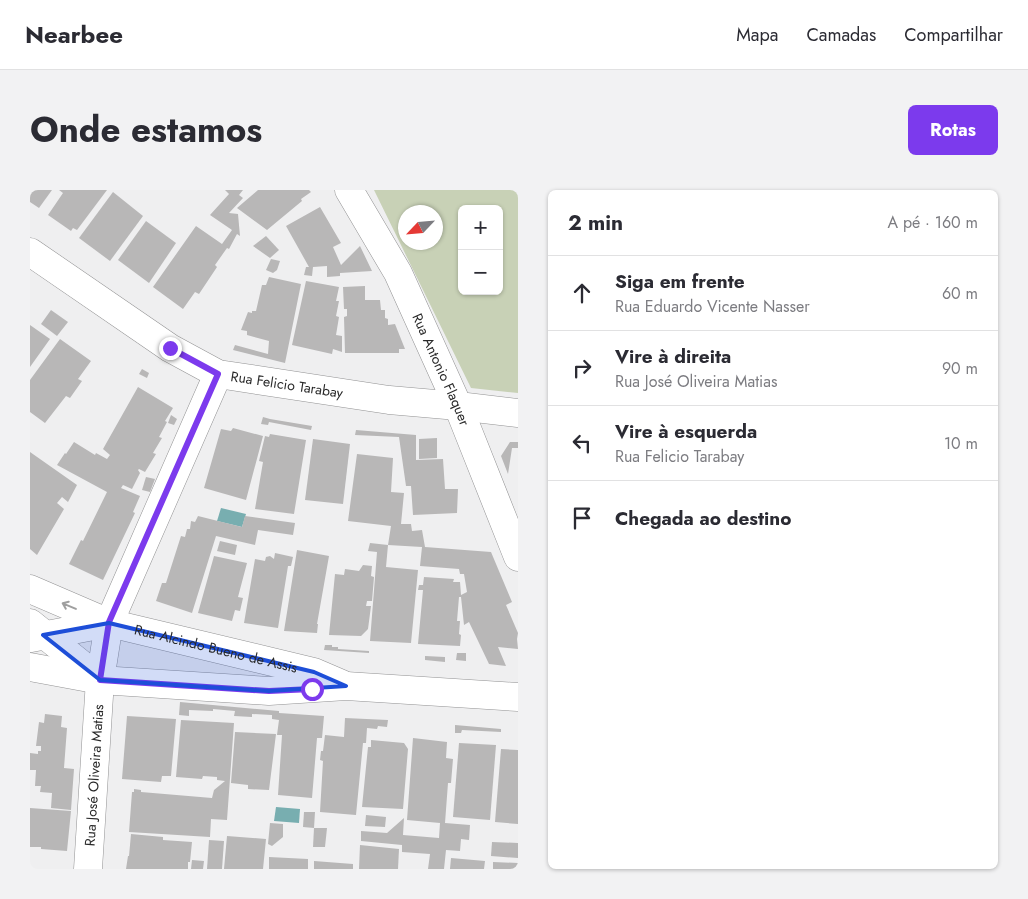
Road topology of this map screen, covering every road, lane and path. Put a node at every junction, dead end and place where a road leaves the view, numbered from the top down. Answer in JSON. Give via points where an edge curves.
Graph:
{"nodes":[{"id":1,"x":349,"y":190,"type":"edge"},
{"id":2,"x":30,"y":252,"type":"edge"},
{"id":3,"x":218,"y":374,"type":"junction"},
{"id":4,"x":458,"y":406,"type":"junction"},
{"id":5,"x":518,"y":413,"type":"edge"},
{"id":6,"x":518,"y":558,"type":"edge"},
{"id":7,"x":30,"y":589,"type":"edge"},
{"id":8,"x":109,"y":622,"type":"junction"},
{"id":9,"x":34,"y":632,"type":"edge"},
{"id":10,"x":30,"y":667,"type":"edge"},
{"id":11,"x":100,"y":680,"type":"junction"},
{"id":12,"x":346,"y":686,"type":"junction"},
{"id":13,"x":518,"y":697,"type":"edge"},
{"id":14,"x":88,"y":869,"type":"edge"}],
"edges":[{"from":1,"to":4,"type":"street","name":"Rua Antonio Flaquer","via":[[398,273]]},
{"from":2,"to":3,"type":"street","name":"Rua Felicio Tarabay","via":[[170,348]]},
{"from":3,"to":4,"type":"street","name":"Rua Felicio Tarabay","via":[[389,400]]},
{"from":3,"to":8,"type":"street","name":"Rua José Oliveira Matias"},
{"from":4,"to":5,"type":"street","name":"Rua Felicio Tarabay"},
{"from":4,"to":6,"type":"street","name":"Rua Antonio Flaquer"},
{"from":8,"to":7,"type":"street","name":"Rua Alcindo Bueno de Assis","one_way":true},
{"from":8,"to":9,"type":"street"},
{"from":8,"to":11,"type":"street","name":"Rua José Oliveira Matias"},
{"from":8,"to":12,"type":"street","name":"Rua Alcindo Bueno de Assis","via":[[314,672]]},
{"from":9,"to":11,"type":"street"},
{"from":10,"to":11,"type":"street"},
{"from":11,"to":12,"type":"street","via":[[269,691]]},
{"from":11,"to":14,"type":"street","name":"Rua José Oliveira Matias"},
{"from":12,"to":13,"type":"street"}]}
